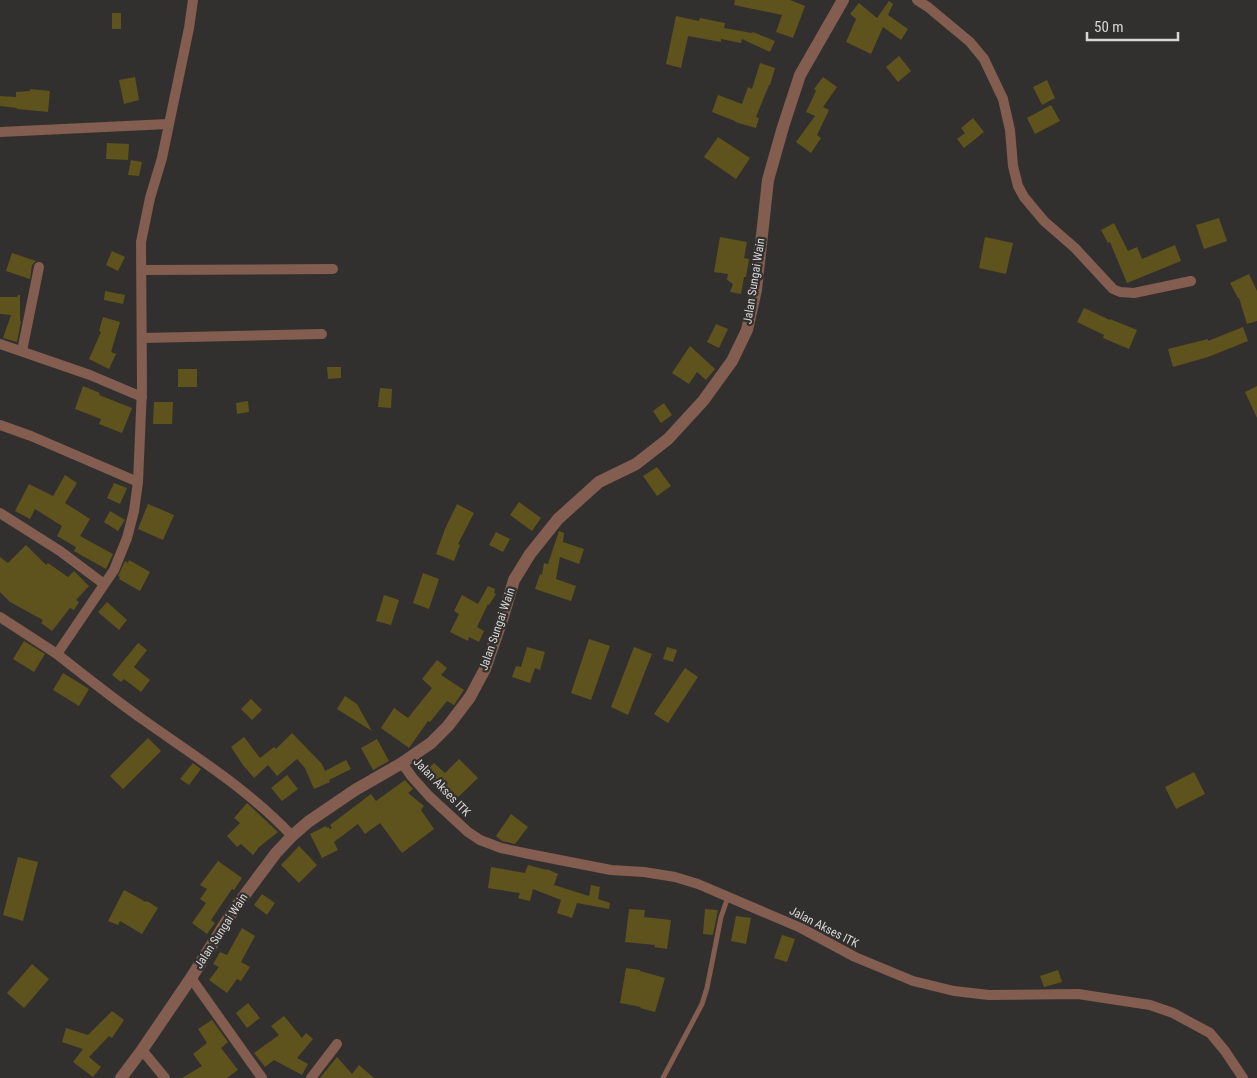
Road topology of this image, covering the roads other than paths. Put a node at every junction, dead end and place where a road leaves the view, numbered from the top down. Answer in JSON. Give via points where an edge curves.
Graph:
{"nodes":[{"id":1,"x":193,"y":0,"type":"edge"},
{"id":2,"x":843,"y":0,"type":"edge"},
{"id":3,"x":917,"y":0,"type":"edge"},
{"id":4,"x":168,"y":124,"type":"junction"},
{"id":5,"x":0,"y":132,"type":"edge"},
{"id":6,"x":39,"y":267,"type":"dead end"},
{"id":7,"x":333,"y":269,"type":"dead end"},
{"id":8,"x":142,"y":270,"type":"junction"},
{"id":9,"x":1191,"y":281,"type":"dead end"},
{"id":10,"x":322,"y":334,"type":"dead end"},
{"id":11,"x":142,"y":338,"type":"junction"},
{"id":12,"x":0,"y":344,"type":"edge"},
{"id":13,"x":22,"y":351,"type":"junction"},
{"id":14,"x":142,"y":397,"type":"junction"},
{"id":15,"x":0,"y":425,"type":"edge"},
{"id":16,"x":138,"y":482,"type":"junction"},
{"id":17,"x":0,"y":513,"type":"edge"},
{"id":18,"x":104,"y":584,"type":"junction"},
{"id":19,"x":0,"y":618,"type":"edge"},
{"id":20,"x":57,"y":654,"type":"junction"},
{"id":21,"x":402,"y":763,"type":"junction"},
{"id":22,"x":292,"y":836,"type":"junction"},
{"id":23,"x":728,"y":897,"type":"junction"},
{"id":24,"x":191,"y":978,"type":"junction"},
{"id":25,"x":337,"y":1044,"type":"dead end"},
{"id":26,"x":142,"y":1050,"type":"junction"},
{"id":27,"x":121,"y":1078,"type":"edge"},
{"id":28,"x":165,"y":1078,"type":"edge"},
{"id":29,"x":262,"y":1078,"type":"edge"},
{"id":30,"x":310,"y":1078,"type":"edge"},
{"id":31,"x":663,"y":1078,"type":"edge"},
{"id":32,"x":1243,"y":1078,"type":"edge"}],
"edges":[{"from":1,"to":4,"type":"street"},
{"from":2,"to":21,"type":"street","name":"Jalan Sungai Wain","via":[[800,75],[783,126],[768,180],[756,290],[747,330],[732,361],[668,439],[636,464],[599,482],[558,519],[514,580],[485,669],[470,697],[431,743]]},
{"from":3,"to":9,"type":"street","via":[[970,42],[984,59],[1003,99],[1018,186],[1044,221],[1075,248],[1113,289],[1120,292]]},
{"from":4,"to":5,"type":"street"},
{"from":4,"to":8,"type":"street","via":[[143,226]]},
{"from":6,"to":13,"type":"street"},
{"from":7,"to":8,"type":"street"},
{"from":8,"to":11,"type":"street"},
{"from":10,"to":11,"type":"street"},
{"from":11,"to":14,"type":"street"},
{"from":12,"to":13,"type":"street"},
{"from":13,"to":14,"type":"street"},
{"from":14,"to":16,"type":"street"},
{"from":15,"to":16,"type":"street"},
{"from":16,"to":18,"type":"street","via":[[127,538],[114,570]]},
{"from":17,"to":18,"type":"street"},
{"from":18,"to":20,"type":"street"},
{"from":19,"to":20,"type":"street"},
{"from":20,"to":22,"type":"street","via":[[231,781]]},
{"from":21,"to":22,"type":"street","name":"Jalan Sungai Wain","via":[[355,790]]},
{"from":21,"to":23,"type":"street","name":"Jalan Akses ITK","via":[[444,810],[480,840],[528,854],[611,870],[675,877]]},
{"from":22,"to":24,"type":"street","name":"Jalan Sungai Wain","via":[[236,908]]},
{"from":23,"to":31,"type":"lane","via":[[702,1004]]},
{"from":23,"to":32,"type":"street","name":"Jalan Akses ITK","via":[[913,981],[989,995],[1078,994],[1150,1005],[1173,1013],[1210,1033]]},
{"from":24,"to":26,"type":"street","name":"Jalan Sungai Wain"},
{"from":24,"to":29,"type":"street"},
{"from":25,"to":30,"type":"street"},
{"from":26,"to":27,"type":"street","name":"Jalan Sungai Wain"},
{"from":26,"to":28,"type":"street"}]}
